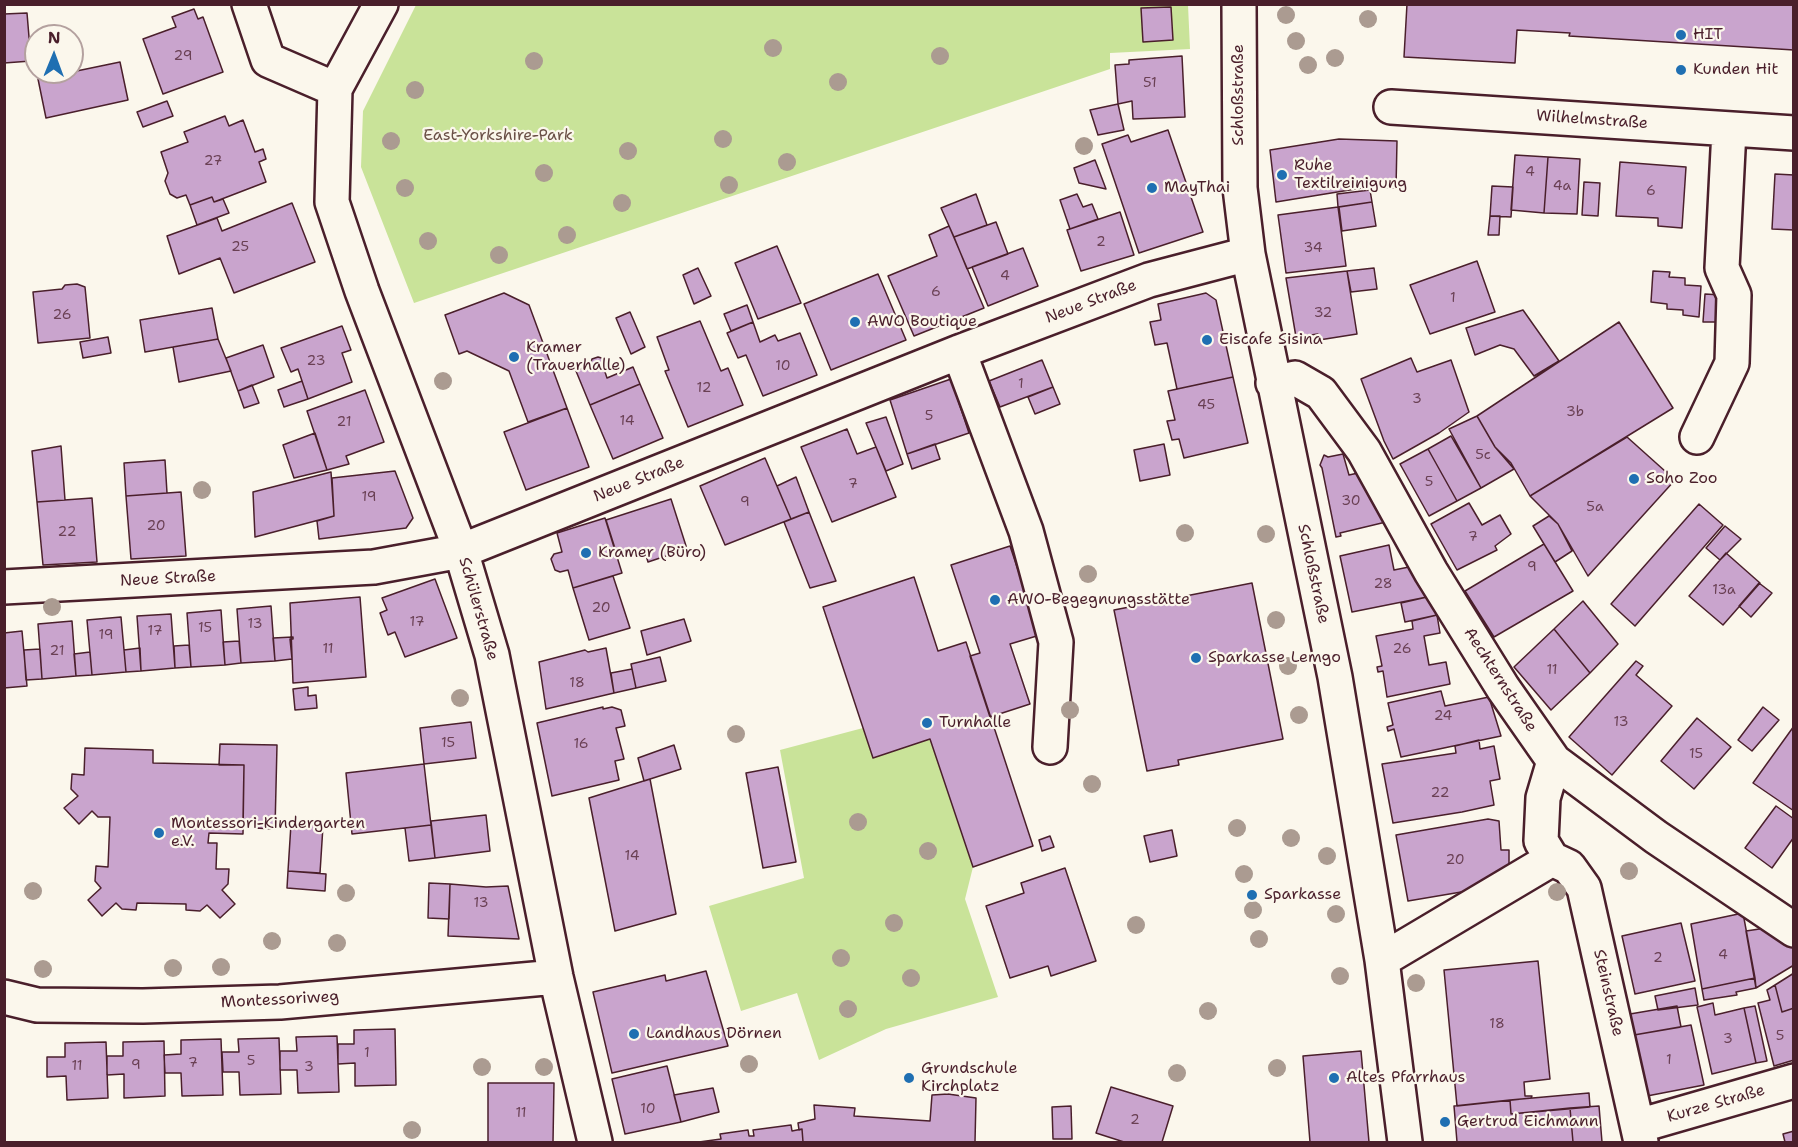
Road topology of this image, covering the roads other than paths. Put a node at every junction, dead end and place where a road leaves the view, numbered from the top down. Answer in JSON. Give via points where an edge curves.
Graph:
{"nodes":[{"id":1,"x":249,"y":4,"type":"edge"},
{"id":2,"x":381,"y":4,"type":"edge"},
{"id":3,"x":1239,"y":4,"type":"edge"},
{"id":4,"x":335,"y":89,"type":"junction"},
{"id":5,"x":1391,"y":107,"type":"dead end"},
{"id":6,"x":1729,"y":130,"type":"junction"},
{"id":7,"x":1794,"y":134,"type":"edge"},
{"id":8,"x":1248,"y":254,"type":"junction"},
{"id":9,"x":959,"y":352,"type":"junction"},
{"id":10,"x":1273,"y":383,"type":"junction"},
{"id":11,"x":1697,"y":437,"type":"dead end"},
{"id":12,"x":461,"y":551,"type":"junction"},
{"id":13,"x":4,"y":587,"type":"edge"},
{"id":14,"x":1050,"y":747,"type":"dead end"},
{"id":15,"x":1554,"y":761,"type":"junction"},
{"id":16,"x":1552,"y":859,"type":"junction"},
{"id":17,"x":1794,"y":930,"type":"edge"},
{"id":18,"x":1382,"y":960,"type":"junction"},
{"id":19,"x":556,"y":977,"type":"junction"},
{"id":20,"x":4,"y":997,"type":"edge"},
{"id":21,"x":1794,"y":1081,"type":"edge"},
{"id":22,"x":1639,"y":1134,"type":"edge"},
{"id":23,"x":595,"y":1143,"type":"edge"},
{"id":24,"x":1405,"y":1143,"type":"edge"}],
"edges":[{"from":1,"to":4,"type":"street","via":[[268,60]]},
{"from":2,"to":4,"type":"street","name":"Schülerstraße"},
{"from":3,"to":8,"type":"street","name":"Schloßstraße","via":[[1240,188]]},
{"from":4,"to":12,"type":"street","name":"Schülerstraße","via":[[332,202]]},
{"from":5,"to":6,"type":"street","name":"Wilhelmstraße"},
{"from":6,"to":7,"type":"street","name":"Wilhelmstraße"},
{"from":6,"to":11,"type":"street","via":[[1722,268],[1734,295],[1732,363]]},
{"from":8,"to":9,"type":"street","name":"Neue Straße","via":[[1149,280]]},
{"from":8,"to":10,"type":"street","name":"Schloßstraße"},
{"from":9,"to":12,"type":"street","name":"Neue Straße"},
{"from":9,"to":14,"type":"street","via":[[1026,531],[1056,642]]},
{"from":10,"to":15,"type":"street","name":"Aechternstraße","via":[[1295,378],[1321,393],[1352,434],[1437,582]]},
{"from":10,"to":18,"type":"street","name":"Schloßstraße","via":[[1335,677]]},
{"from":12,"to":13,"type":"street","name":"Neue Straße","via":[[374,567]]},
{"from":12,"to":19,"type":"street","name":"Schülerstraße","via":[[492,655]]},
{"from":15,"to":16,"type":"street","via":[[1543,798],[1541,841]]},
{"from":15,"to":17,"type":"street","name":"Aechternstraße","via":[[1656,837]]},
{"from":16,"to":18,"type":"street"},
{"from":16,"to":22,"type":"street","name":"Steinstraße","via":[[1569,867],[1584,888]]},
{"from":18,"to":24,"type":"street","name":"Schloßstraße"},
{"from":19,"to":20,"type":"street","name":"Montessoriweg","via":[[269,1002],[37,1005]]},
{"from":19,"to":23,"type":"street","name":"Schülerstraße"},
{"from":21,"to":22,"type":"street","name":"Kurze Straße"}]}
